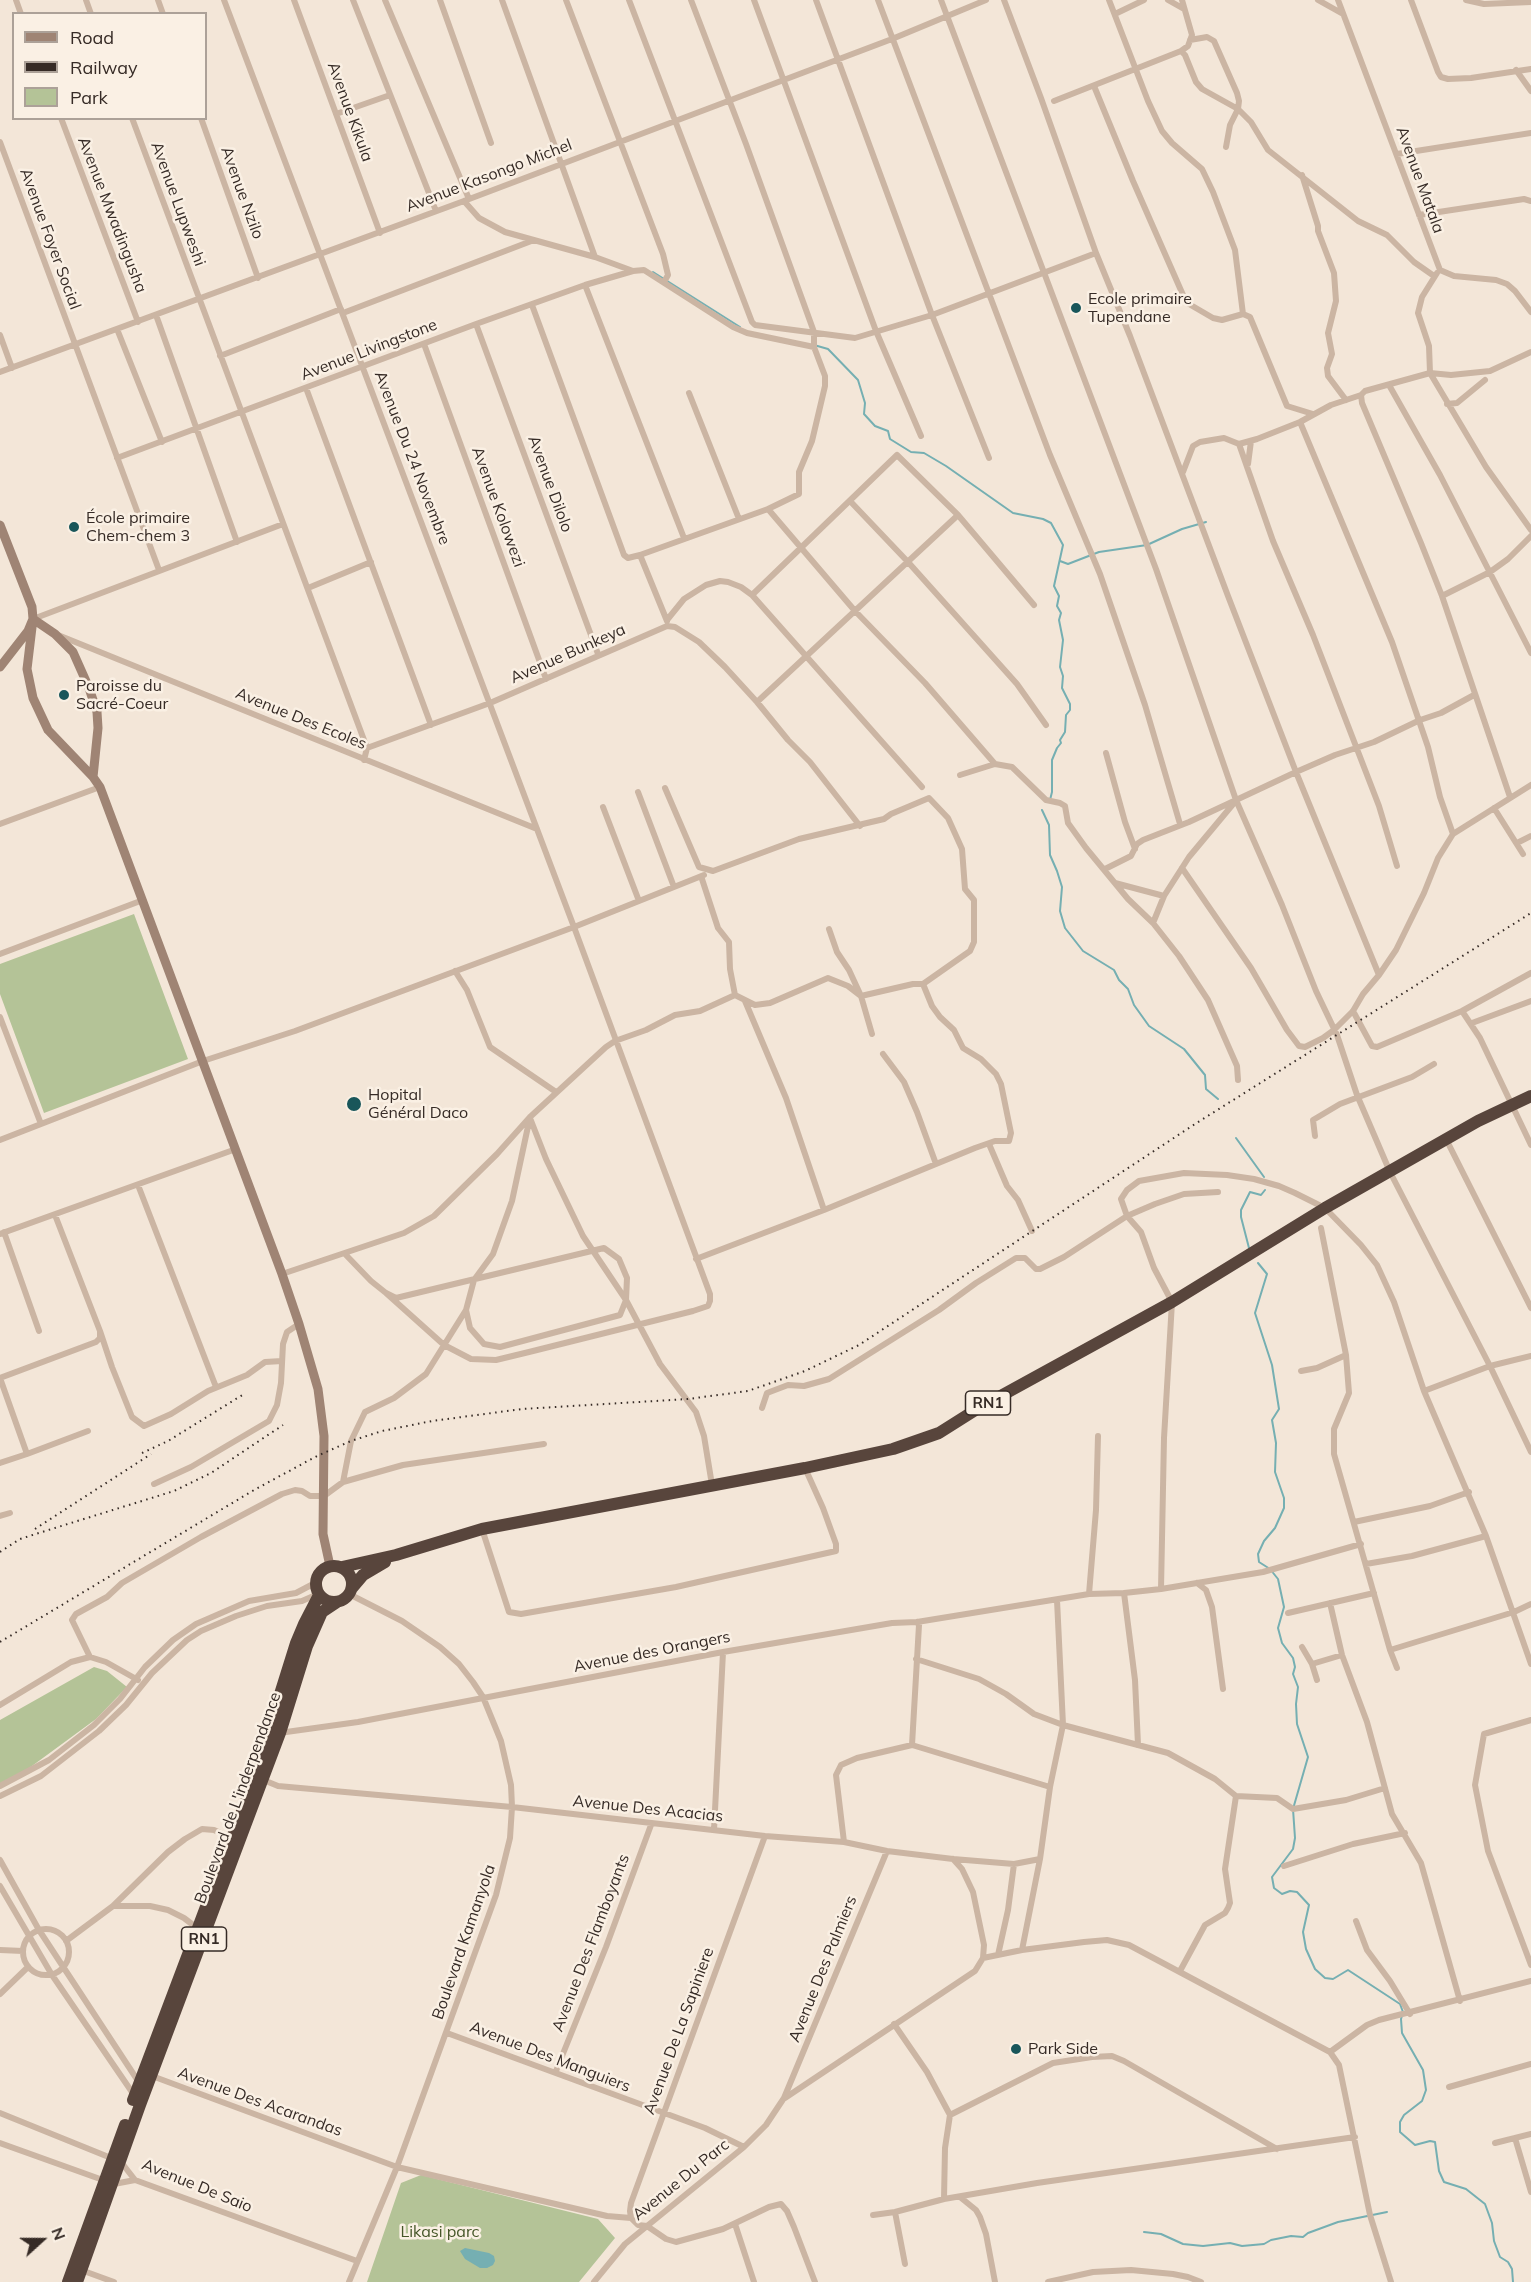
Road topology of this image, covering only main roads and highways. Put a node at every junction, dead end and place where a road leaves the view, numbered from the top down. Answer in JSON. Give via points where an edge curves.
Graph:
{"nodes":[{"id":1,"x":1531,"y":1096,"type":"edge"},
{"id":2,"x":396,"y":1555,"type":"junction"},
{"id":3,"x":336,"y":1566,"type":"junction"},
{"id":4,"x":318,"y":1591,"type":"junction"},
{"id":5,"x":350,"y":1591,"type":"junction"},
{"id":6,"x":338,"y":1602,"type":"junction"},
{"id":7,"x":275,"y":1733,"type":"junction"},
{"id":8,"x":236,"y":1840,"type":"junction"},
{"id":9,"x":140,"y":2094,"type":"junction"},
{"id":10,"x":78,"y":2273,"type":"edge"},
{"id":11,"x":68,"y":2282,"type":"edge"}],
"edges":[{"from":1,"to":2,"type":"highway","number":"RN1","via":[[1324,1208],[1172,1302],[939,1433],[893,1449],[805,1468],[482,1529]]},
{"from":2,"to":3,"type":"highway","number":"RN1"},
{"from":2,"to":5,"type":"highway","number":"RN1","via":[[363,1575]]},
{"from":3,"to":4,"type":"highway","via":[[320,1572]]},
{"from":3,"to":5,"type":"highway","via":[[351,1576]]},
{"from":4,"to":6,"type":"highway","via":[[329,1602]]},
{"from":4,"to":7,"type":"highway","name":"Boulevard de L'inderpendance","number":"RN1","via":[[297,1643]]},
{"from":5,"to":6,"type":"highway"},
{"from":6,"to":7,"type":"highway","name":"Boulevard de L'inderpendance","number":"RN1","via":[[327,1607],[319,1618]]},
{"from":7,"to":8,"type":"highway","name":"Boulevard de L'inderpendance","number":"RN1"},
{"from":8,"to":9,"type":"highway","name":"Boulevard de L'inderpendance","number":"RN1","via":[[198,1929]]},
{"from":8,"to":9,"type":"highway","name":"Boulevard de L'inderpendance","number":"RN1","via":[[152,2076]]},
{"from":9,"to":10,"type":"highway","name":"Boulevard de L'inderpendance","number":"RN1"},
{"from":10,"to":11,"type":"highway","name":"Boulevard de L'inderpendance","number":"RN1"}]}
